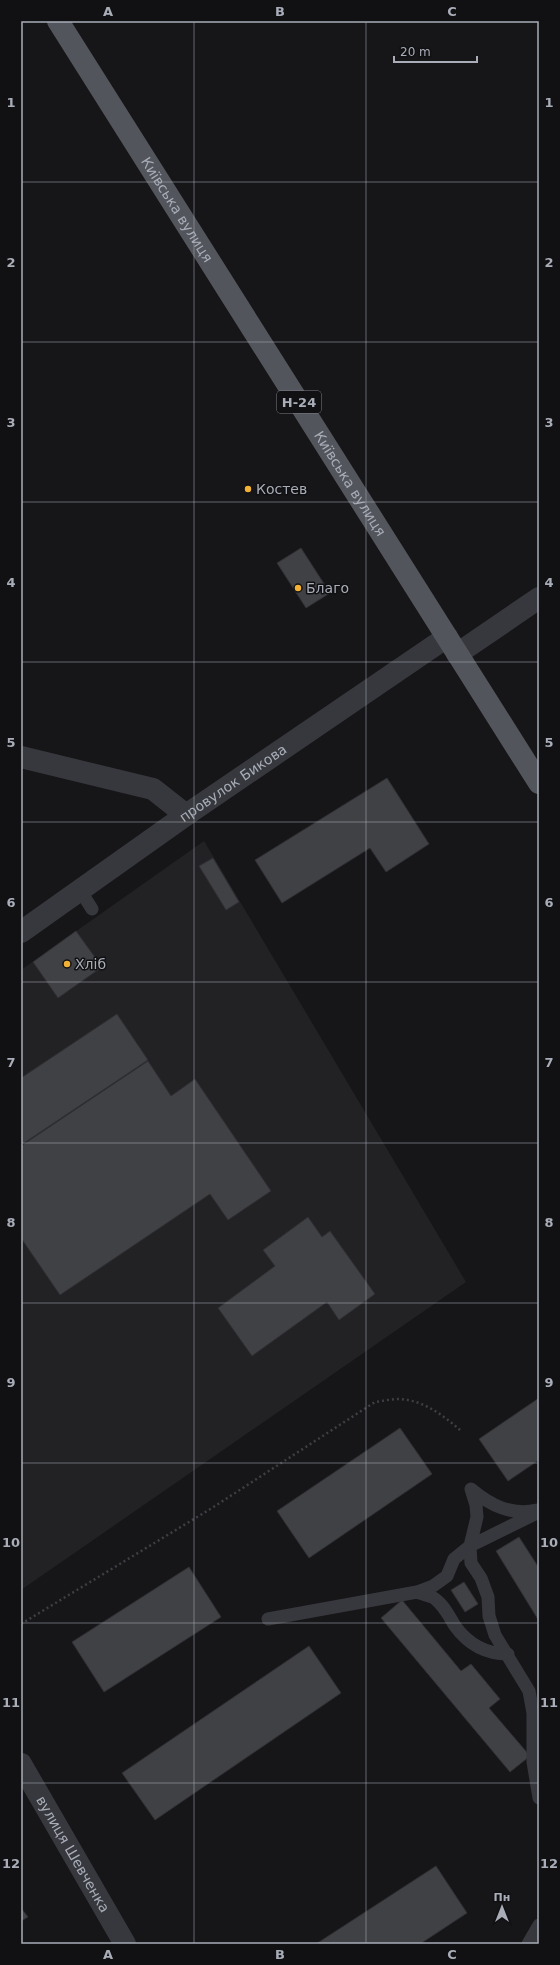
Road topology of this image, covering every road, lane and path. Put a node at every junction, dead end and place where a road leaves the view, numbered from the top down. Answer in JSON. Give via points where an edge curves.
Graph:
{"nodes":[{"id":1,"x":58,"y":21,"type":"edge"},
{"id":2,"x":539,"y":598,"type":"edge"},
{"id":3,"x":452,"y":646,"type":"junction"},
{"id":4,"x":21,"y":757,"type":"edge"},
{"id":5,"x":539,"y":783,"type":"edge"},
{"id":6,"x":186,"y":815,"type":"junction"},
{"id":7,"x":80,"y":890,"type":"junction"},
{"id":8,"x":92,"y":909,"type":"dead end"},
{"id":9,"x":21,"y":932,"type":"edge"},
{"id":10,"x":460,"y":1430,"type":"dead end"},
{"id":11,"x":539,"y":1511,"type":"edge"},
{"id":12,"x":470,"y":1546,"type":"junction"},
{"id":13,"x":417,"y":1592,"type":"junction"},
{"id":14,"x":268,"y":1619,"type":"dead end"},
{"id":15,"x":21,"y":1624,"type":"edge"},
{"id":16,"x":508,"y":1654,"type":"junction"},
{"id":17,"x":21,"y":1764,"type":"edge"},
{"id":18,"x":539,"y":1798,"type":"edge"},
{"id":19,"x":539,"y":1925,"type":"edge"},
{"id":20,"x":125,"y":1944,"type":"edge"},
{"id":21,"x":528,"y":1944,"type":"edge"}],
"edges":[{"from":1,"to":3,"type":"main road","name":"Київська вулиця","number":"Н-24"},
{"from":2,"to":3,"type":"street","name":"провулок Бикова"},
{"from":3,"to":5,"type":"main road","name":"Київська вулиця","number":"Н-24"},
{"from":3,"to":6,"type":"street","name":"провулок Бикова"},
{"from":4,"to":6,"type":"street","via":[[153,789]]},
{"from":6,"to":7,"type":"street","name":"провулок Бикова"},
{"from":7,"to":8,"type":"lane"},
{"from":7,"to":9,"type":"street","name":"провулок Бикова"},
{"from":10,"to":15,"type":"path","via":[[444,1416],[424,1405],[400,1399],[375,1402],[212,1508]]},
{"from":11,"to":12,"type":"lane"},
{"from":11,"to":12,"type":"lane","via":[[519,1512],[503,1509],[487,1502],[471,1489],[478,1517]]},
{"from":12,"to":13,"type":"lane","via":[[454,1559],[447,1576],[433,1586]]},
{"from":12,"to":16,"type":"lane","via":[[471,1562],[481,1578],[488,1597],[489,1616],[495,1635]]},
{"from":13,"to":14,"type":"lane"},
{"from":13,"to":16,"type":"lane","via":[[433,1597],[456,1627],[480,1649],[495,1654]]},
{"from":16,"to":18,"type":"lane","via":[[529,1691],[533,1713],[533,1762]]},
{"from":17,"to":20,"type":"street","name":"вулиця Шевченка"},
{"from":19,"to":21,"type":"lane"}]}
